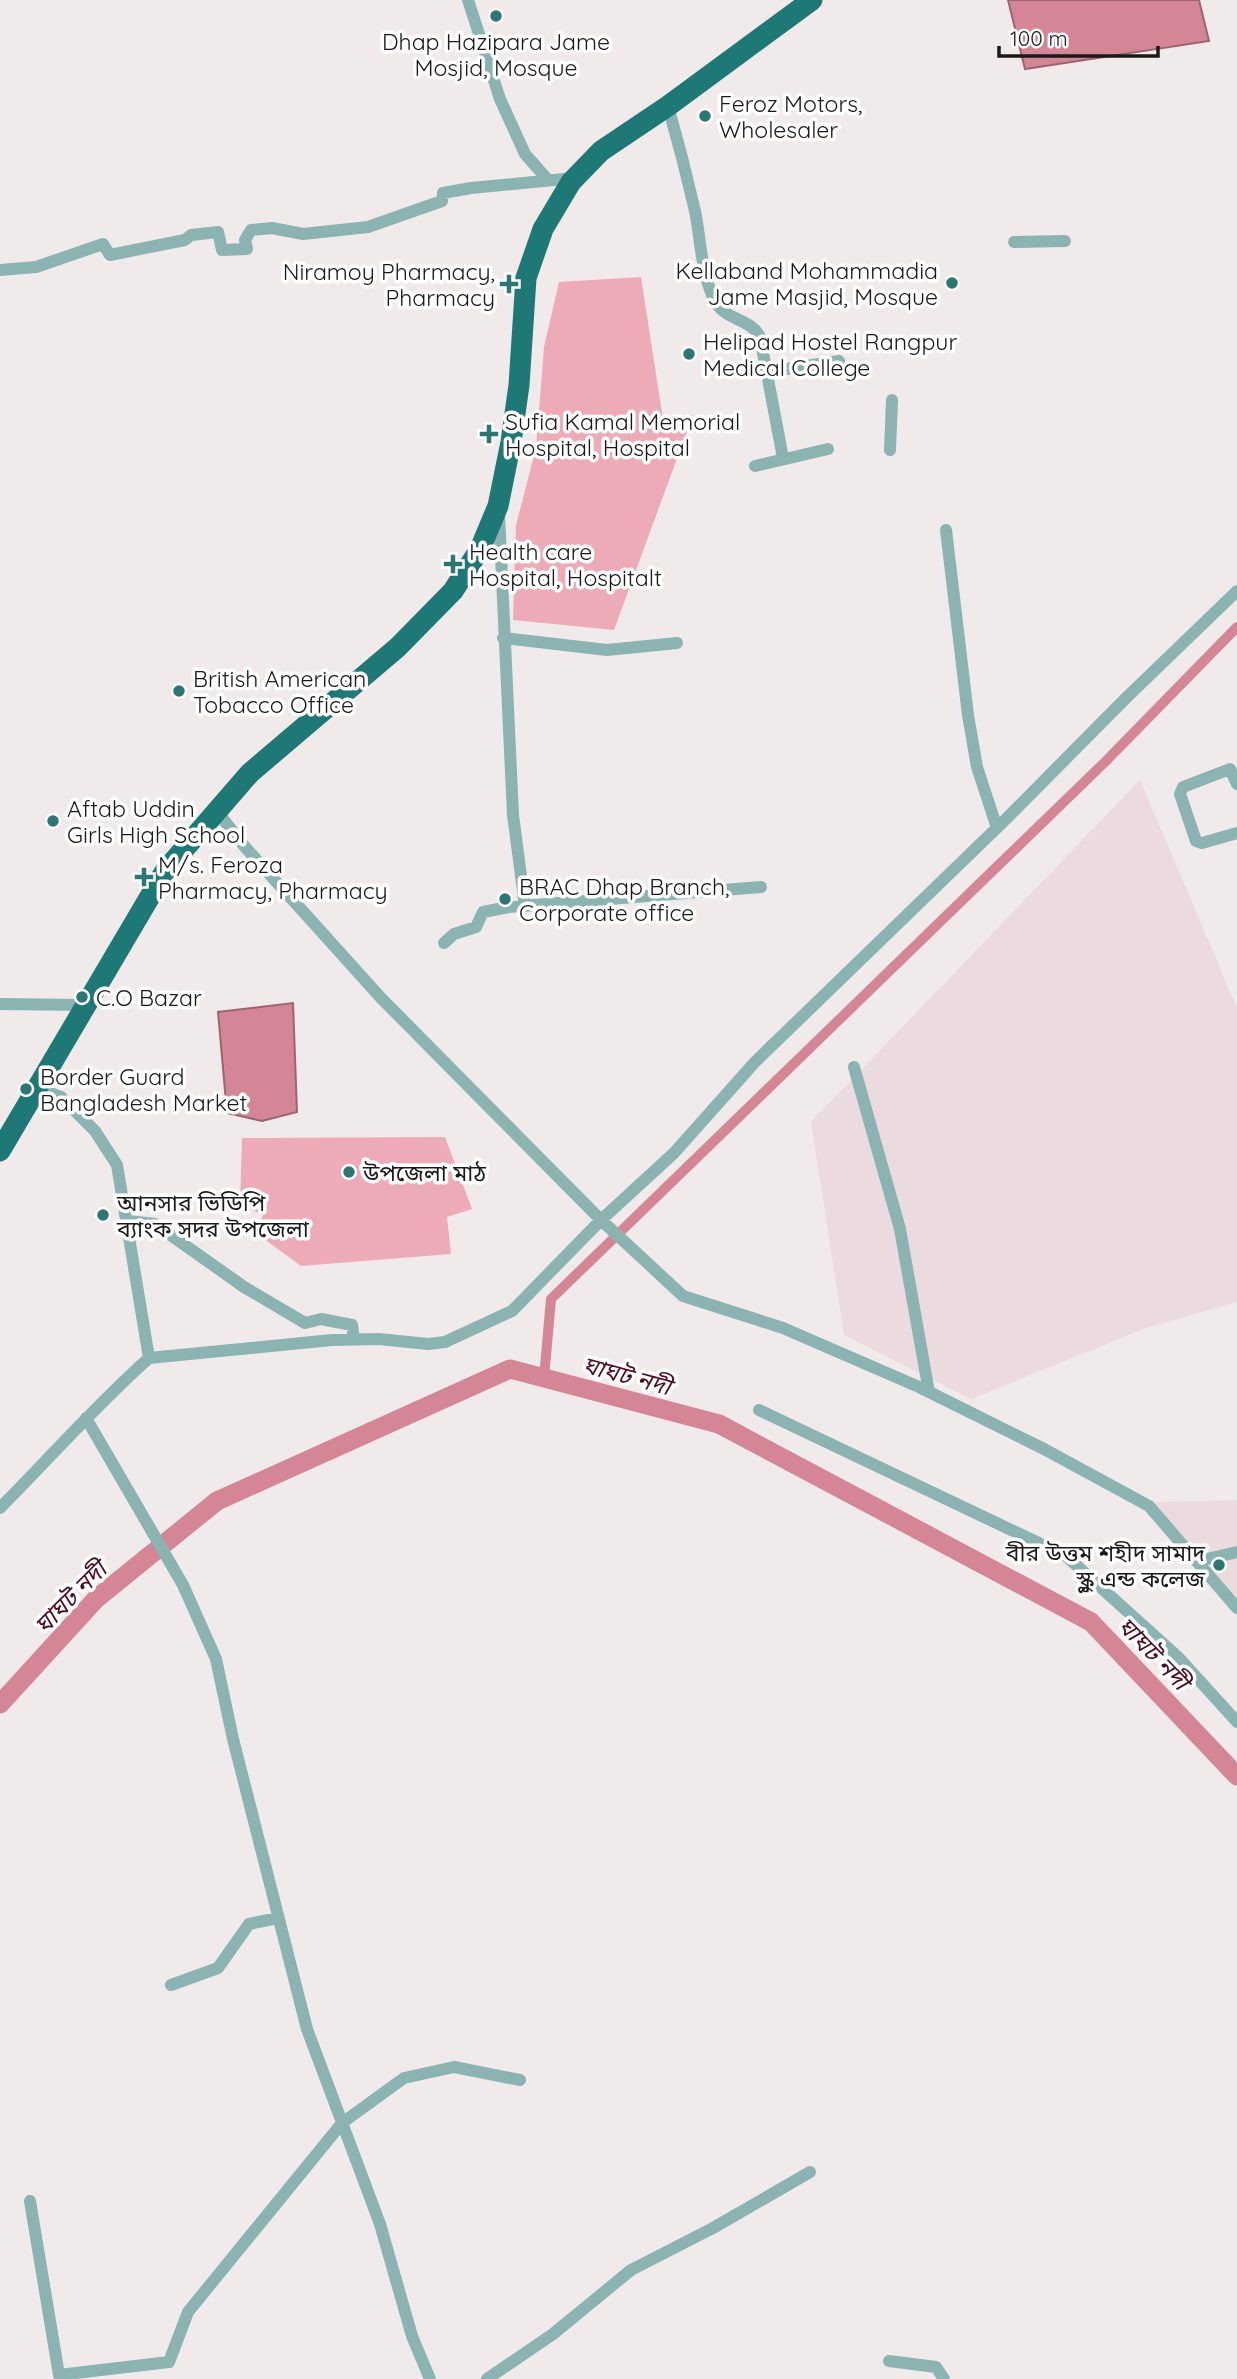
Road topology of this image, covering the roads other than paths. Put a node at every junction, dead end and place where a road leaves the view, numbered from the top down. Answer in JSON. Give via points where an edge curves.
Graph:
{"nodes":[{"id":1,"x":468,"y":0,"type":"edge"},
{"id":2,"x":812,"y":0,"type":"edge"},
{"id":3,"x":667,"y":106,"type":"junction"},
{"id":4,"x":575,"y":178,"type":"junction"},
{"id":5,"x":548,"y":180,"type":"junction"},
{"id":6,"x":1065,"y":241,"type":"dead end"},
{"id":7,"x":1014,"y":242,"type":"dead end"},
{"id":8,"x":0,"y":270,"type":"edge"},
{"id":9,"x":839,"y":362,"type":"dead end"},
{"id":10,"x":766,"y":372,"type":"junction"},
{"id":11,"x":892,"y":400,"type":"dead end"},
{"id":12,"x":828,"y":450,"type":"dead end"},
{"id":13,"x":890,"y":450,"type":"dead end"},
{"id":14,"x":783,"y":458,"type":"junction"},
{"id":15,"x":755,"y":466,"type":"dead end"},
{"id":16,"x":498,"y":506,"type":"junction"},
{"id":17,"x":946,"y":530,"type":"dead end"},
{"id":18,"x":1237,"y":591,"type":"edge"},
{"id":19,"x":503,"y":638,"type":"junction"},
{"id":20,"x":677,"y":643,"type":"dead end"},
{"id":21,"x":1237,"y":784,"type":"edge"},
{"id":22,"x":216,"y":810,"type":"junction"},
{"id":23,"x":997,"y":828,"type":"junction"},
{"id":24,"x":1237,"y":833,"type":"edge"},
{"id":25,"x":761,"y":887,"type":"dead end"},
{"id":26,"x":526,"y":906,"type":"junction"},
{"id":27,"x":444,"y":943,"type":"dead end"},
{"id":28,"x":0,"y":1004,"type":"edge"},
{"id":29,"x":85,"y":1006,"type":"junction"},
{"id":30,"x":854,"y":1067,"type":"dead end"},
{"id":31,"x":36,"y":1088,"type":"junction"},
{"id":32,"x":0,"y":1151,"type":"edge"},
{"id":33,"x":128,"y":1221,"type":"junction"},
{"id":34,"x":603,"y":1222,"type":"junction"},
{"id":35,"x":354,"y":1339,"type":"junction"},
{"id":36,"x":149,"y":1358,"type":"junction"},
{"id":37,"x":929,"y":1392,"type":"junction"},
{"id":38,"x":759,"y":1410,"type":"dead end"},
{"id":39,"x":86,"y":1419,"type":"junction"},
{"id":40,"x":0,"y":1508,"type":"edge"},
{"id":41,"x":1237,"y":1552,"type":"edge"},
{"id":42,"x":1198,"y":1561,"type":"junction"},
{"id":43,"x":1237,"y":1608,"type":"edge"},
{"id":44,"x":1237,"y":1722,"type":"edge"},
{"id":45,"x":278,"y":1918,"type":"junction"},
{"id":46,"x":171,"y":1985,"type":"dead end"},
{"id":47,"x":520,"y":2080,"type":"dead end"},
{"id":48,"x":342,"y":2123,"type":"junction"},
{"id":49,"x":810,"y":2172,"type":"dead end"},
{"id":50,"x":30,"y":2201,"type":"dead end"},
{"id":51,"x":889,"y":2361,"type":"dead end"},
{"id":52,"x":430,"y":2379,"type":"edge"},
{"id":53,"x":487,"y":2379,"type":"edge"},
{"id":54,"x":944,"y":2379,"type":"edge"}],
"edges":[{"from":1,"to":5,"type":"street","via":[[500,99],[525,154]]},
{"from":2,"to":3,"type":"highway"},
{"from":3,"to":4,"type":"highway","via":[[601,151]]},
{"from":3,"to":10,"type":"street","via":[[714,300],[724,313],[757,331]]},
{"from":4,"to":5,"type":"street"},
{"from":4,"to":16,"type":"highway","via":[[543,229],[526,278],[519,385]]},
{"from":5,"to":8,"type":"street","via":[[443,194],[442,201],[368,227],[303,233],[251,230],[247,249],[222,250],[218,232],[110,255],[103,244],[36,267]]},
{"from":6,"to":7,"type":"street"},
{"from":9,"to":10,"type":"street"},
{"from":10,"to":14,"type":"street"},
{"from":11,"to":13,"type":"street"},
{"from":12,"to":14,"type":"street"},
{"from":14,"to":15,"type":"street"},
{"from":16,"to":19,"type":"street"},
{"from":16,"to":22,"type":"highway","via":[[480,549],[453,591],[398,647],[250,773]]},
{"from":17,"to":23,"type":"street","via":[[968,715],[977,767]]},
{"from":18,"to":23,"type":"street"},
{"from":19,"to":20,"type":"street","via":[[607,650]]},
{"from":19,"to":26,"type":"street","via":[[513,815]]},
{"from":21,"to":24,"type":"street","via":[[1230,769],[1183,787],[1180,794],[1196,841]]},
{"from":22,"to":29,"type":"highway","via":[[165,871]]},
{"from":22,"to":34,"type":"street","via":[[381,998]]},
{"from":23,"to":34,"type":"street","via":[[755,1062],[674,1153]]},
{"from":25,"to":26,"type":"street"},
{"from":26,"to":27,"type":"street","via":[[483,912],[476,928],[454,934]]},
{"from":28,"to":29,"type":"street"},
{"from":29,"to":31,"type":"highway"},
{"from":30,"to":37,"type":"street","via":[[900,1229]]},
{"from":31,"to":32,"type":"highway"},
{"from":31,"to":33,"type":"street","via":[[61,1097],[95,1131],[117,1165]]},
{"from":33,"to":35,"type":"street","via":[[155,1224],[305,1324],[321,1319],[352,1325]]},
{"from":33,"to":36,"type":"street"},
{"from":34,"to":35,"type":"street","via":[[512,1311],[444,1342]]},
{"from":34,"to":37,"type":"street","via":[[683,1296],[783,1328]]},
{"from":35,"to":36,"type":"street"},
{"from":36,"to":39,"type":"street"},
{"from":37,"to":42,"type":"street","via":[[1149,1506]]},
{"from":38,"to":44,"type":"street","via":[[1066,1556],[1179,1658]]},
{"from":39,"to":40,"type":"street"},
{"from":39,"to":45,"type":"street","via":[[183,1585],[216,1659]]},
{"from":41,"to":42,"type":"street"},
{"from":42,"to":43,"type":"street"},
{"from":45,"to":46,"type":"street","via":[[249,1924],[218,1968]]},
{"from":45,"to":48,"type":"street","via":[[307,2029]]},
{"from":47,"to":48,"type":"street","via":[[454,2067],[404,2078]]},
{"from":48,"to":50,"type":"street","via":[[188,2312],[169,2362],[60,2375]]},
{"from":48,"to":52,"type":"street"},
{"from":49,"to":53,"type":"street","via":[[631,2270],[553,2334]]},
{"from":51,"to":54,"type":"street","via":[[936,2367]]}]}
